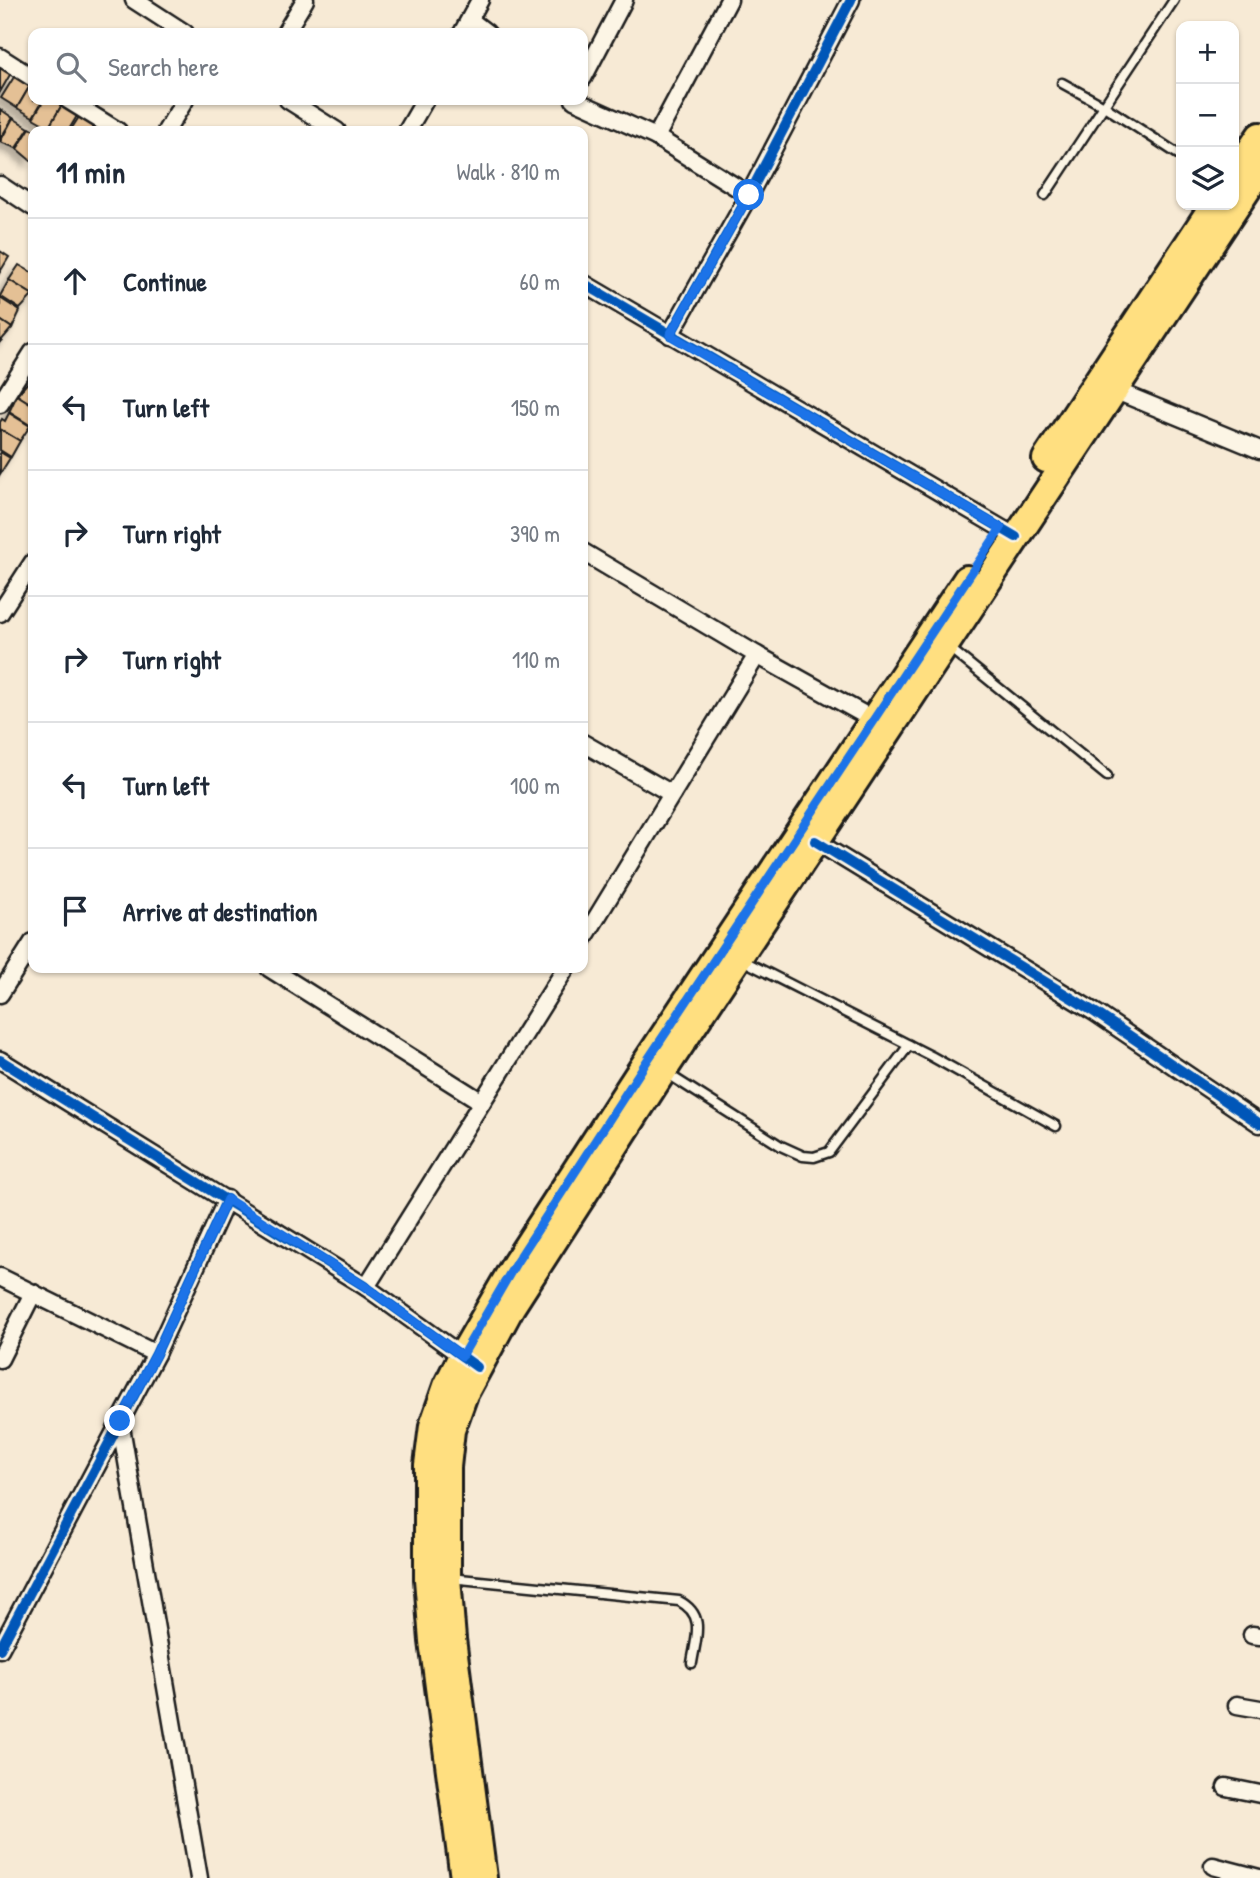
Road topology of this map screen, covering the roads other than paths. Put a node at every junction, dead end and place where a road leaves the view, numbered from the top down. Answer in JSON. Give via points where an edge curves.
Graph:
{"nodes":[{"id":1,"x":134,"y":0,"type":"edge"},
{"id":2,"x":305,"y":0,"type":"edge"},
{"id":3,"x":480,"y":0,"type":"edge"},
{"id":4,"x":624,"y":0,"type":"edge"},
{"id":5,"x":729,"y":0,"type":"edge"},
{"id":6,"x":851,"y":0,"type":"edge"},
{"id":7,"x":1174,"y":0,"type":"edge"},
{"id":8,"x":466,"y":26,"type":"edge"},
{"id":9,"x":177,"y":28,"type":"edge"},
{"id":10,"x":288,"y":28,"type":"edge"},
{"id":11,"x":0,"y":57,"type":"edge"},
{"id":12,"x":588,"y":68,"type":"edge"},
{"id":13,"x":28,"y":75,"type":"edge"},
{"id":14,"x":1062,"y":83,"type":"dead end"},
{"id":15,"x":76,"y":105,"type":"edge"},
{"id":16,"x":182,"y":105,"type":"edge"},
{"id":17,"x":293,"y":105,"type":"edge"},
{"id":18,"x":422,"y":105,"type":"edge"},
{"id":19,"x":585,"y":105,"type":"edge"},
{"id":20,"x":1104,"y":106,"type":"junction"},
{"id":21,"x":314,"y":125,"type":"edge"},
{"id":22,"x":110,"y":126,"type":"edge"},
{"id":23,"x":169,"y":126,"type":"edge"},
{"id":24,"x":410,"y":126,"type":"edge"},
{"id":25,"x":1260,"y":136,"type":"edge"},
{"id":26,"x":656,"y":137,"type":"junction"},
{"id":27,"x":1176,"y":153,"type":"edge"},
{"id":28,"x":1260,"y":170,"type":"edge"},
{"id":29,"x":0,"y":185,"type":"edge"},
{"id":30,"x":1243,"y":190,"type":"edge"},
{"id":31,"x":749,"y":195,"type":"junction"},
{"id":32,"x":1045,"y":195,"type":"dead end"},
{"id":33,"x":28,"y":205,"type":"edge"},
{"id":34,"x":1211,"y":210,"type":"edge"},
{"id":35,"x":588,"y":287,"type":"edge"},
{"id":36,"x":670,"y":335,"type":"junction"},
{"id":37,"x":28,"y":360,"type":"edge"},
{"id":38,"x":1114,"y":390,"type":"junction"},
{"id":39,"x":0,"y":404,"type":"edge"},
{"id":40,"x":1260,"y":450,"type":"edge"},
{"id":41,"x":1009,"y":533,"type":"junction"},
{"id":42,"x":588,"y":555,"type":"edge"},
{"id":43,"x":28,"y":570,"type":"edge"},
{"id":44,"x":0,"y":613,"type":"edge"},
{"id":45,"x":945,"y":645,"type":"junction"},
{"id":46,"x":757,"y":655,"type":"junction"},
{"id":47,"x":881,"y":724,"type":"junction"},
{"id":48,"x":588,"y":746,"type":"edge"},
{"id":49,"x":1107,"y":776,"type":"dead end"},
{"id":50,"x":672,"y":794,"type":"junction"},
{"id":51,"x":815,"y":841,"type":"junction"},
{"id":52,"x":588,"y":932,"type":"edge"},
{"id":53,"x":28,"y":950,"type":"edge"},
{"id":54,"x":737,"y":958,"type":"junction"},
{"id":55,"x":288,"y":973,"type":"edge"},
{"id":56,"x":563,"y":973,"type":"edge"},
{"id":57,"x":0,"y":994,"type":"edge"},
{"id":58,"x":909,"y":1045,"type":"junction"},
{"id":59,"x":0,"y":1060,"type":"edge"},
{"id":60,"x":655,"y":1066,"type":"junction"},
{"id":61,"x":482,"y":1102,"type":"junction"},
{"id":62,"x":1260,"y":1124,"type":"edge"},
{"id":63,"x":1056,"y":1126,"type":"dead end"},
{"id":64,"x":227,"y":1199,"type":"junction"},
{"id":65,"x":0,"y":1277,"type":"edge"},
{"id":66,"x":366,"y":1287,"type":"junction"},
{"id":67,"x":33,"y":1293,"type":"junction"},
{"id":68,"x":156,"y":1354,"type":"junction"},
{"id":69,"x":0,"y":1359,"type":"edge"},
{"id":70,"x":470,"y":1361,"type":"junction"},
{"id":71,"x":120,"y":1421,"type":"junction"},
{"id":72,"x":447,"y":1578,"type":"junction"},
{"id":73,"x":0,"y":1649,"type":"edge"},
{"id":74,"x":692,"y":1662,"type":"dead end"},
{"id":75,"x":1237,"y":1705,"type":"dead end"},
{"id":76,"x":1260,"y":1709,"type":"edge"},
{"id":77,"x":1226,"y":1787,"type":"dead end"},
{"id":78,"x":1260,"y":1794,"type":"edge"},
{"id":79,"x":1213,"y":1866,"type":"dead end"},
{"id":80,"x":199,"y":1878,"type":"edge"},
{"id":81,"x":464,"y":1878,"type":"edge"},
{"id":82,"x":483,"y":1878,"type":"edge"},
{"id":83,"x":1259,"y":1878,"type":"edge"}],
"edges":[{"from":1,"to":9,"type":"street"},
{"from":2,"to":10,"type":"street"},
{"from":3,"to":8,"type":"street"},
{"from":4,"to":12,"type":"street"},
{"from":5,"to":26,"type":"street"},
{"from":6,"to":31,"type":"street"},
{"from":7,"to":20,"type":"lane"},
{"from":11,"to":13,"type":"street"},
{"from":14,"to":20,"type":"lane"},
{"from":15,"to":22,"type":"street"},
{"from":16,"to":23,"type":"street"},
{"from":17,"to":21,"type":"street"},
{"from":18,"to":24,"type":"street"},
{"from":19,"to":26,"type":"street"},
{"from":20,"to":27,"type":"lane"},
{"from":20,"to":32,"type":"lane"},
{"from":25,"to":30,"type":"main road"},
{"from":26,"to":31,"type":"street"},
{"from":28,"to":30,"type":"main road"},
{"from":29,"to":33,"type":"street"},
{"from":30,"to":38,"type":"main road"},
{"from":31,"to":36,"type":"street"},
{"from":34,"to":41,"type":"main road"},
{"from":35,"to":36,"type":"street"},
{"from":36,"to":41,"type":"street"},
{"from":37,"to":39,"type":"street"},
{"from":38,"to":40,"type":"street"},
{"from":38,"to":41,"type":"main road"},
{"from":41,"to":45,"type":"main road"},
{"from":41,"to":47,"type":"main road"},
{"from":42,"to":46,"type":"street"},
{"from":43,"to":44,"type":"street"},
{"from":45,"to":47,"type":"main road"},
{"from":45,"to":49,"type":"lane"},
{"from":46,"to":47,"type":"street"},
{"from":46,"to":50,"type":"street"},
{"from":47,"to":51,"type":"main road"},
{"from":47,"to":60,"type":"main road"},
{"from":48,"to":50,"type":"street"},
{"from":50,"to":52,"type":"street"},
{"from":51,"to":54,"type":"main road"},
{"from":51,"to":62,"type":"street","via":[[1096,1013]]},
{"from":53,"to":57,"type":"street"},
{"from":54,"to":58,"type":"lane"},
{"from":54,"to":60,"type":"main road"},
{"from":55,"to":61,"type":"street"},
{"from":56,"to":61,"type":"street"},
{"from":58,"to":60,"type":"lane","via":[[829,1152],[814,1157],[781,1146]]},
{"from":58,"to":63,"type":"lane"},
{"from":59,"to":64,"type":"street"},
{"from":60,"to":70,"type":"main road","via":[[518,1296]]},
{"from":61,"to":66,"type":"street"},
{"from":64,"to":66,"type":"street"},
{"from":64,"to":68,"type":"street"},
{"from":65,"to":67,"type":"street"},
{"from":66,"to":70,"type":"street"},
{"from":67,"to":68,"type":"street"},
{"from":67,"to":69,"type":"street"},
{"from":68,"to":71,"type":"street"},
{"from":70,"to":72,"type":"main road","via":[[447,1467]]},
{"from":70,"to":81,"type":"main road","via":[[447,1386],[433,1426],[427,1531],[433,1641]]},
{"from":71,"to":73,"type":"street"},
{"from":71,"to":80,"type":"street"},
{"from":72,"to":74,"type":"lane","via":[[679,1601],[697,1618]]},
{"from":72,"to":82,"type":"main road"},
{"from":75,"to":76,"type":"street"},
{"from":77,"to":78,"type":"street"},
{"from":79,"to":83,"type":"street"}]}
